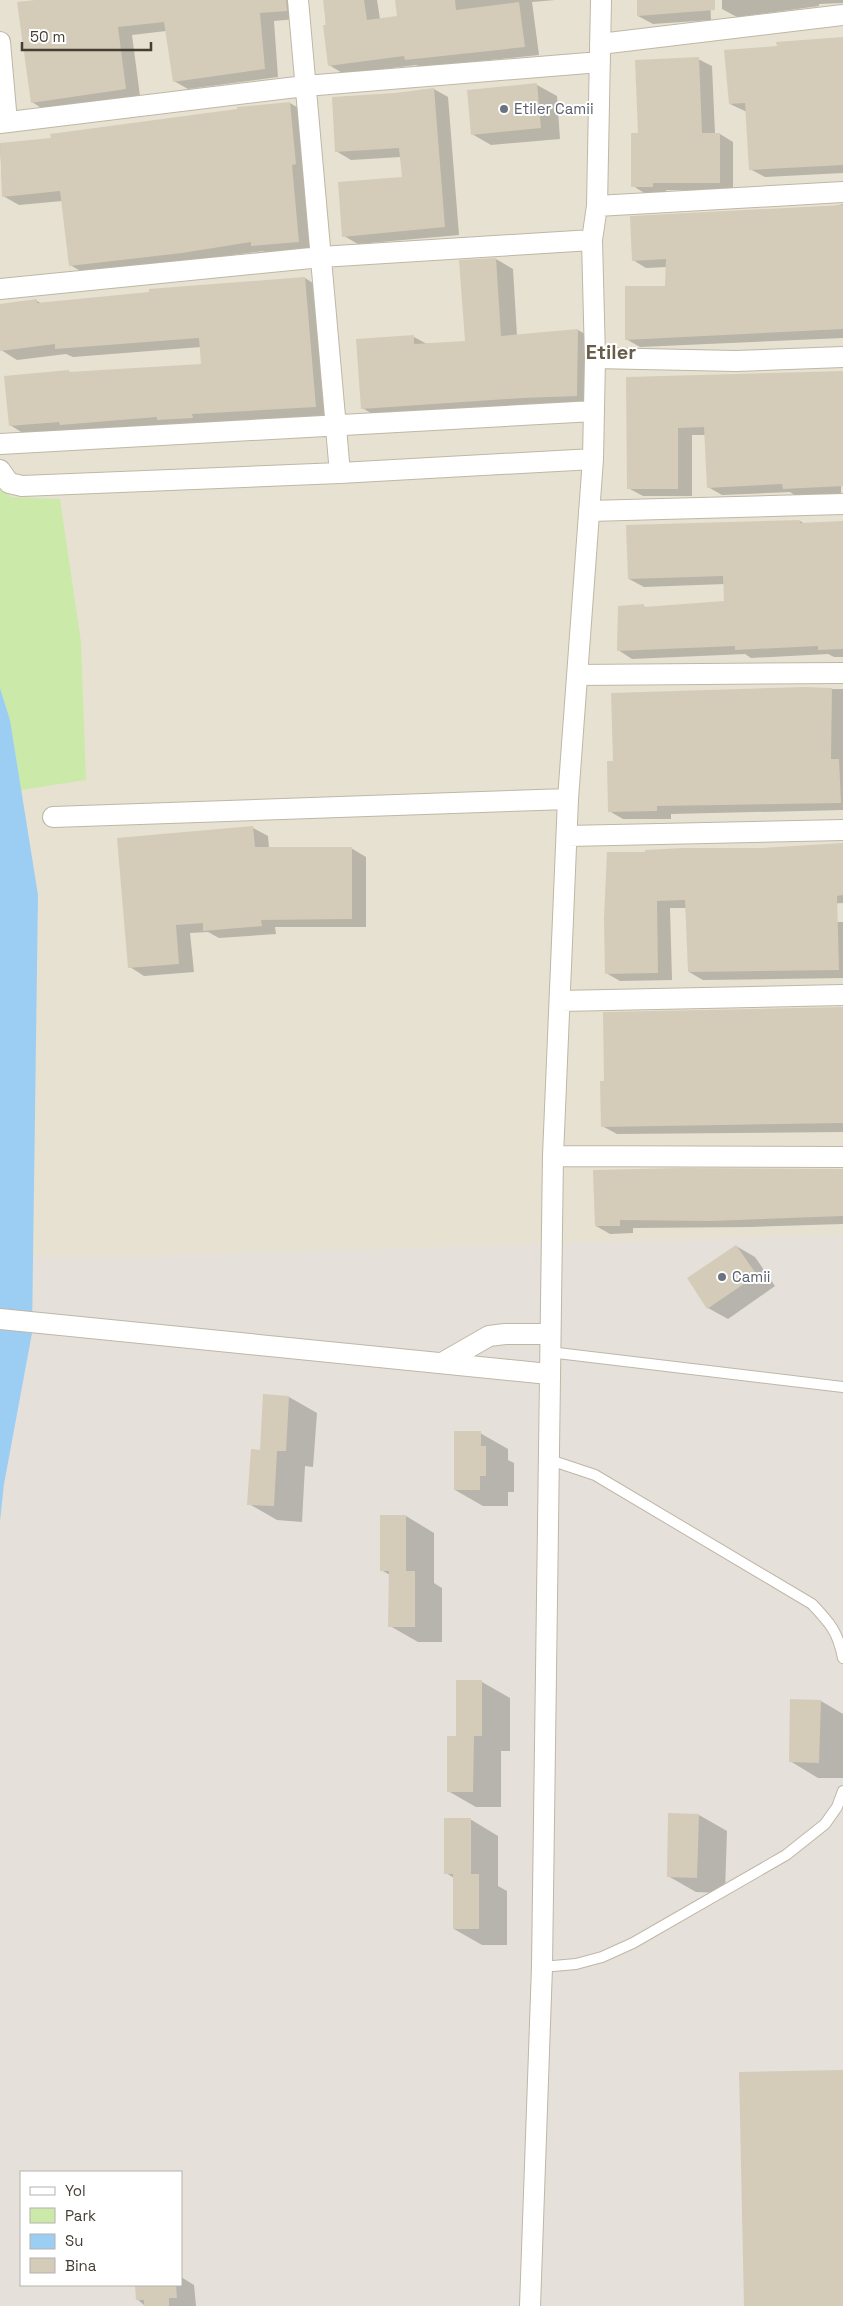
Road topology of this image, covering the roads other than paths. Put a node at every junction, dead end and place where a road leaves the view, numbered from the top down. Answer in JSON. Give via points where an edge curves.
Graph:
{"nodes":[{"id":1,"x":298,"y":0,"type":"edge"},
{"id":2,"x":601,"y":0,"type":"edge"},
{"id":3,"x":843,"y":15,"type":"edge"},
{"id":4,"x":0,"y":42,"type":"edge"},
{"id":5,"x":600,"y":53,"type":"junction"},
{"id":6,"x":306,"y":86,"type":"junction"},
{"id":7,"x":3,"y":122,"type":"edge"},
{"id":8,"x":843,"y":192,"type":"edge"},
{"id":9,"x":597,"y":206,"type":"junction"},
{"id":10,"x":592,"y":240,"type":"junction"},
{"id":11,"x":321,"y":257,"type":"junction"},
{"id":12,"x":0,"y":289,"type":"edge"},
{"id":13,"x":843,"y":357,"type":"edge"},
{"id":14,"x":595,"y":358,"type":"junction"},
{"id":15,"x":594,"y":411,"type":"junction"},
{"id":16,"x":336,"y":425,"type":"junction"},
{"id":17,"x":0,"y":444,"type":"edge"},
{"id":18,"x":593,"y":458,"type":"junction"},
{"id":19,"x":0,"y":470,"type":"edge"},
{"id":20,"x":340,"y":473,"type":"junction"},
{"id":21,"x":843,"y":504,"type":"edge"},
{"id":22,"x":589,"y":511,"type":"junction"},
{"id":23,"x":843,"y":674,"type":"edge"},
{"id":24,"x":577,"y":675,"type":"junction"},
{"id":25,"x":568,"y":799,"type":"junction"},
{"id":26,"x":53,"y":817,"type":"dead end"},
{"id":27,"x":843,"y":830,"type":"edge"},
{"id":28,"x":567,"y":836,"type":"junction"},
{"id":29,"x":843,"y":994,"type":"edge"},
{"id":30,"x":560,"y":1001,"type":"junction"},
{"id":31,"x":553,"y":1156,"type":"junction"},
{"id":32,"x":843,"y":1157,"type":"edge"},
{"id":33,"x":0,"y":1319,"type":"edge"},
{"id":34,"x":550,"y":1343,"type":"junction"},
{"id":35,"x":442,"y":1363,"type":"junction"},
{"id":36,"x":549,"y":1374,"type":"junction"},
{"id":37,"x":843,"y":1387,"type":"edge"},
{"id":38,"x":550,"y":1460,"type":"junction"},
{"id":39,"x":843,"y":1658,"type":"edge"},
{"id":40,"x":843,"y":1791,"type":"edge"},
{"id":41,"x":542,"y":1967,"type":"junction"},
{"id":42,"x":530,"y":2306,"type":"edge"}],
"edges":[{"from":1,"to":6,"type":"street"},
{"from":2,"to":5,"type":"street"},
{"from":3,"to":5,"type":"street"},
{"from":4,"to":7,"type":"street"},
{"from":5,"to":6,"type":"street"},
{"from":5,"to":9,"type":"street"},
{"from":6,"to":7,"type":"street"},
{"from":6,"to":11,"type":"street"},
{"from":8,"to":9,"type":"street"},
{"from":9,"to":10,"type":"street"},
{"from":10,"to":11,"type":"street"},
{"from":10,"to":14,"type":"street"},
{"from":11,"to":12,"type":"street"},
{"from":11,"to":16,"type":"street"},
{"from":13,"to":14,"type":"street","via":[[736,361]]},
{"from":14,"to":15,"type":"street"},
{"from":15,"to":16,"type":"street"},
{"from":15,"to":18,"type":"street"},
{"from":16,"to":17,"type":"street"},
{"from":16,"to":20,"type":"street"},
{"from":18,"to":20,"type":"street"},
{"from":18,"to":22,"type":"street"},
{"from":19,"to":20,"type":"street","via":[[9,483],[22,486]]},
{"from":21,"to":22,"type":"street"},
{"from":22,"to":24,"type":"street"},
{"from":23,"to":24,"type":"street"},
{"from":24,"to":25,"type":"street"},
{"from":25,"to":26,"type":"street"},
{"from":25,"to":28,"type":"street"},
{"from":27,"to":28,"type":"street"},
{"from":28,"to":30,"type":"street"},
{"from":29,"to":30,"type":"street"},
{"from":30,"to":31,"type":"street"},
{"from":31,"to":32,"type":"street"},
{"from":31,"to":34,"type":"street"},
{"from":33,"to":35,"type":"street"},
{"from":34,"to":35,"type":"street","via":[[505,1334],[490,1336]]},
{"from":34,"to":36,"type":"street"},
{"from":34,"to":37,"type":"lane"},
{"from":35,"to":36,"type":"street"},
{"from":36,"to":38,"type":"street"},
{"from":38,"to":39,"type":"lane","via":[[595,1475],[812,1604],[831,1624],[840,1641]]},
{"from":38,"to":41,"type":"street"},
{"from":40,"to":41,"type":"lane","via":[[825,1824],[786,1854],[610,1954],[576,1964]]},
{"from":41,"to":42,"type":"street"}]}
